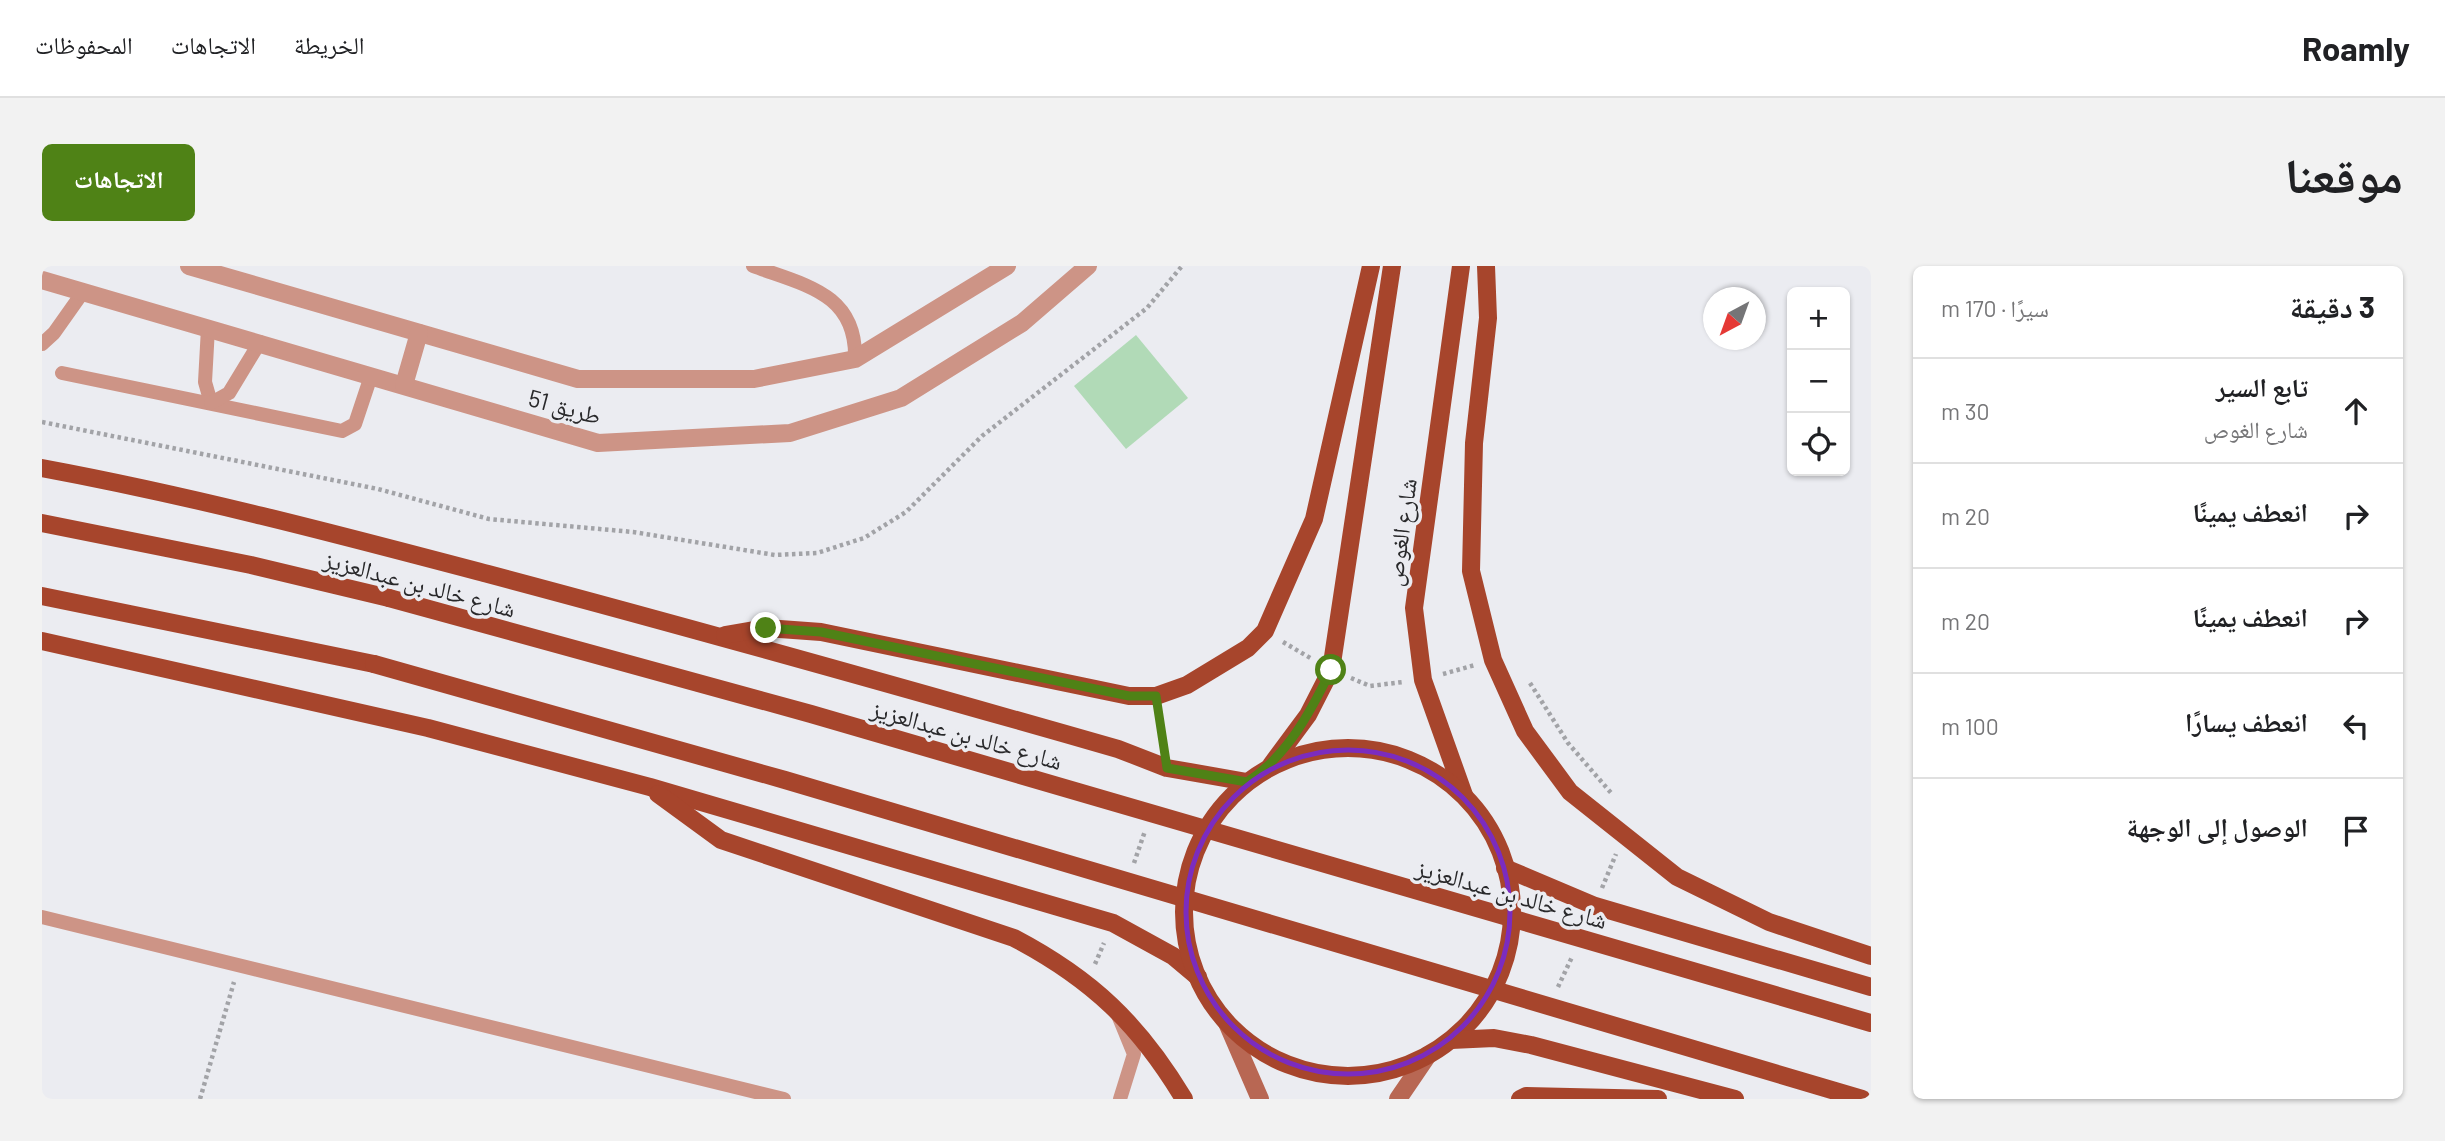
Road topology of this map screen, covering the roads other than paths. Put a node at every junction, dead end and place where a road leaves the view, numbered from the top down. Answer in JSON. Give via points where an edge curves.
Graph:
{"nodes":[{"id":1,"x":189,"y":266,"type":"edge"},
{"id":2,"x":753,"y":266,"type":"edge"},
{"id":3,"x":1007,"y":266,"type":"edge"},
{"id":4,"x":1088,"y":266,"type":"edge"},
{"id":5,"x":1371,"y":266,"type":"edge"},
{"id":6,"x":1392,"y":266,"type":"edge"},
{"id":7,"x":1461,"y":266,"type":"edge"},
{"id":8,"x":1486,"y":266,"type":"edge"},
{"id":9,"x":42,"y":280,"type":"edge"},
{"id":10,"x":83,"y":292,"type":"junction"},
{"id":11,"x":208,"y":328,"type":"junction"},
{"id":12,"x":419,"y":333,"type":"junction"},
{"id":13,"x":260,"y":342,"type":"junction"},
{"id":14,"x":42,"y":344,"type":"edge"},
{"id":15,"x":855,"y":359,"type":"junction"},
{"id":16,"x":62,"y":373,"type":"dead end"},
{"id":17,"x":371,"y":376,"type":"junction"},
{"id":18,"x":404,"y":385,"type":"junction"},
{"id":19,"x":211,"y":403,"type":"junction"},
{"id":20,"x":42,"y":468,"type":"edge"},
{"id":21,"x":42,"y":523,"type":"edge"},
{"id":22,"x":42,"y":596,"type":"edge"},
{"id":23,"x":720,"y":636,"type":"junction"},
{"id":24,"x":42,"y":641,"type":"edge"},
{"id":25,"x":1269,"y":768,"type":"junction"},
{"id":26,"x":1247,"y":782,"type":"junction"},
{"id":27,"x":650,"y":787,"type":"junction"},
{"id":28,"x":1465,"y":798,"type":"junction"},
{"id":29,"x":1505,"y":868,"type":"junction"},
{"id":30,"x":42,"y":917,"type":"edge"},
{"id":31,"x":1871,"y":956,"type":"edge"},
{"id":32,"x":1198,"y":977,"type":"junction"},
{"id":33,"x":1871,"y":987,"type":"edge"},
{"id":34,"x":1113,"y":1004,"type":"junction"},
{"id":35,"x":1227,"y":1023,"type":"junction"},
{"id":36,"x":1871,"y":1023,"type":"edge"},
{"id":37,"x":1451,"y":1040,"type":"junction"},
{"id":38,"x":1428,"y":1055,"type":"junction"},
{"id":39,"x":785,"y":1099,"type":"edge"},
{"id":40,"x":1120,"y":1099,"type":"edge"},
{"id":41,"x":1184,"y":1099,"type":"edge"},
{"id":42,"x":1261,"y":1099,"type":"edge"},
{"id":43,"x":1398,"y":1099,"type":"edge"},
{"id":44,"x":1520,"y":1099,"type":"edge"},
{"id":45,"x":1658,"y":1099,"type":"edge"},
{"id":46,"x":1735,"y":1099,"type":"edge"},
{"id":47,"x":1862,"y":1099,"type":"edge"}],
"edges":[{"from":1,"to":12,"type":"street","name":"طريق 51"},
{"from":2,"to":15,"type":"lane","via":[[831,298],[848,319]]},
{"from":3,"to":15,"type":"street","name":"طريق 51"},
{"from":4,"to":18,"type":"street","name":"طريق 51","via":[[1022,323],[901,398],[790,433],[598,443]]},
{"from":5,"to":23,"type":"main road","via":[[1314,519],[1265,631],[1218,667],[1156,696],[1129,696],[821,632],[766,628]]},
{"from":6,"to":25,"type":"main road","name":"شارع الغوص","via":[[1331,670],[1308,715]]},
{"from":7,"to":28,"type":"main road","name":"شارع الغوص","via":[[1414,608],[1423,680]]},
{"from":8,"to":31,"type":"main road","via":[[1488,318],[1474,443],[1471,571],[1493,660],[1525,732],[1570,792],[1678,877],[1769,922]]},
{"from":9,"to":10,"type":"street","name":"طريق 51"},
{"from":10,"to":11,"type":"street","name":"طريق 51"},
{"from":10,"to":14,"type":"lane"},
{"from":11,"to":13,"type":"street","name":"طريق 51"},
{"from":11,"to":19,"type":"lane","via":[[205,382]]},
{"from":12,"to":15,"type":"street","name":"طريق 51","via":[[578,379],[754,379]]},
{"from":12,"to":18,"type":"street"},
{"from":13,"to":17,"type":"street","name":"طريق 51"},
{"from":13,"to":19,"type":"lane","via":[[229,393]]},
{"from":16,"to":19,"type":"lane"},
{"from":17,"to":18,"type":"street","name":"طريق 51"},
{"from":17,"to":19,"type":"lane","via":[[355,424],[342,431]]},
{"from":20,"to":23,"type":"main road","via":[[163,491]]},
{"from":21,"to":36,"type":"main road","name":"شارع خالد بن عبدالعزيز","bridge":true,"via":[[388,598],[811,714]]},
{"from":22,"to":47,"type":"main road","bridge":true,"via":[[374,664],[798,784]]},
{"from":23,"to":26,"type":"main road","via":[[1118,749],[1167,768]]},
{"from":24,"to":27,"type":"main road","via":[[428,728]]},
{"from":25,"to":26,"type":"main road"},
{"from":25,"to":28,"type":"main road","via":[[1320,750],[1373,750],[1423,766]]},
{"from":26,"to":32,"type":"main road","via":[[1210,822],[1189,871],[1184,925]]},
{"from":27,"to":32,"type":"main road","via":[[1113,923],[1173,956]]},
{"from":27,"to":34,"type":"main road","via":[[721,839],[1014,938],[1060,962]]},
{"from":28,"to":29,"type":"main road","via":[[1496,841]]},
{"from":29,"to":33,"type":"main road","via":[[1595,906]]},
{"from":29,"to":37,"type":"main road","via":[[1511,922],[1504,962],[1487,999]]},
{"from":30,"to":39,"type":"lane"},
{"from":32,"to":35,"type":"main road"},
{"from":34,"to":40,"type":"lane","via":[[1134,1054]]},
{"from":34,"to":41,"type":"main road","via":[[1161,1061]]},
{"from":35,"to":38,"type":"main road","via":[[1271,1056],[1322,1074],[1377,1073]]},
{"from":35,"to":42,"type":"main road"},
{"from":37,"to":38,"type":"main road"},
{"from":37,"to":46,"type":"main road","via":[[1494,1038],[1531,1045]]},
{"from":38,"to":43,"type":"main road"},
{"from":44,"to":45,"type":"main road"}]}
